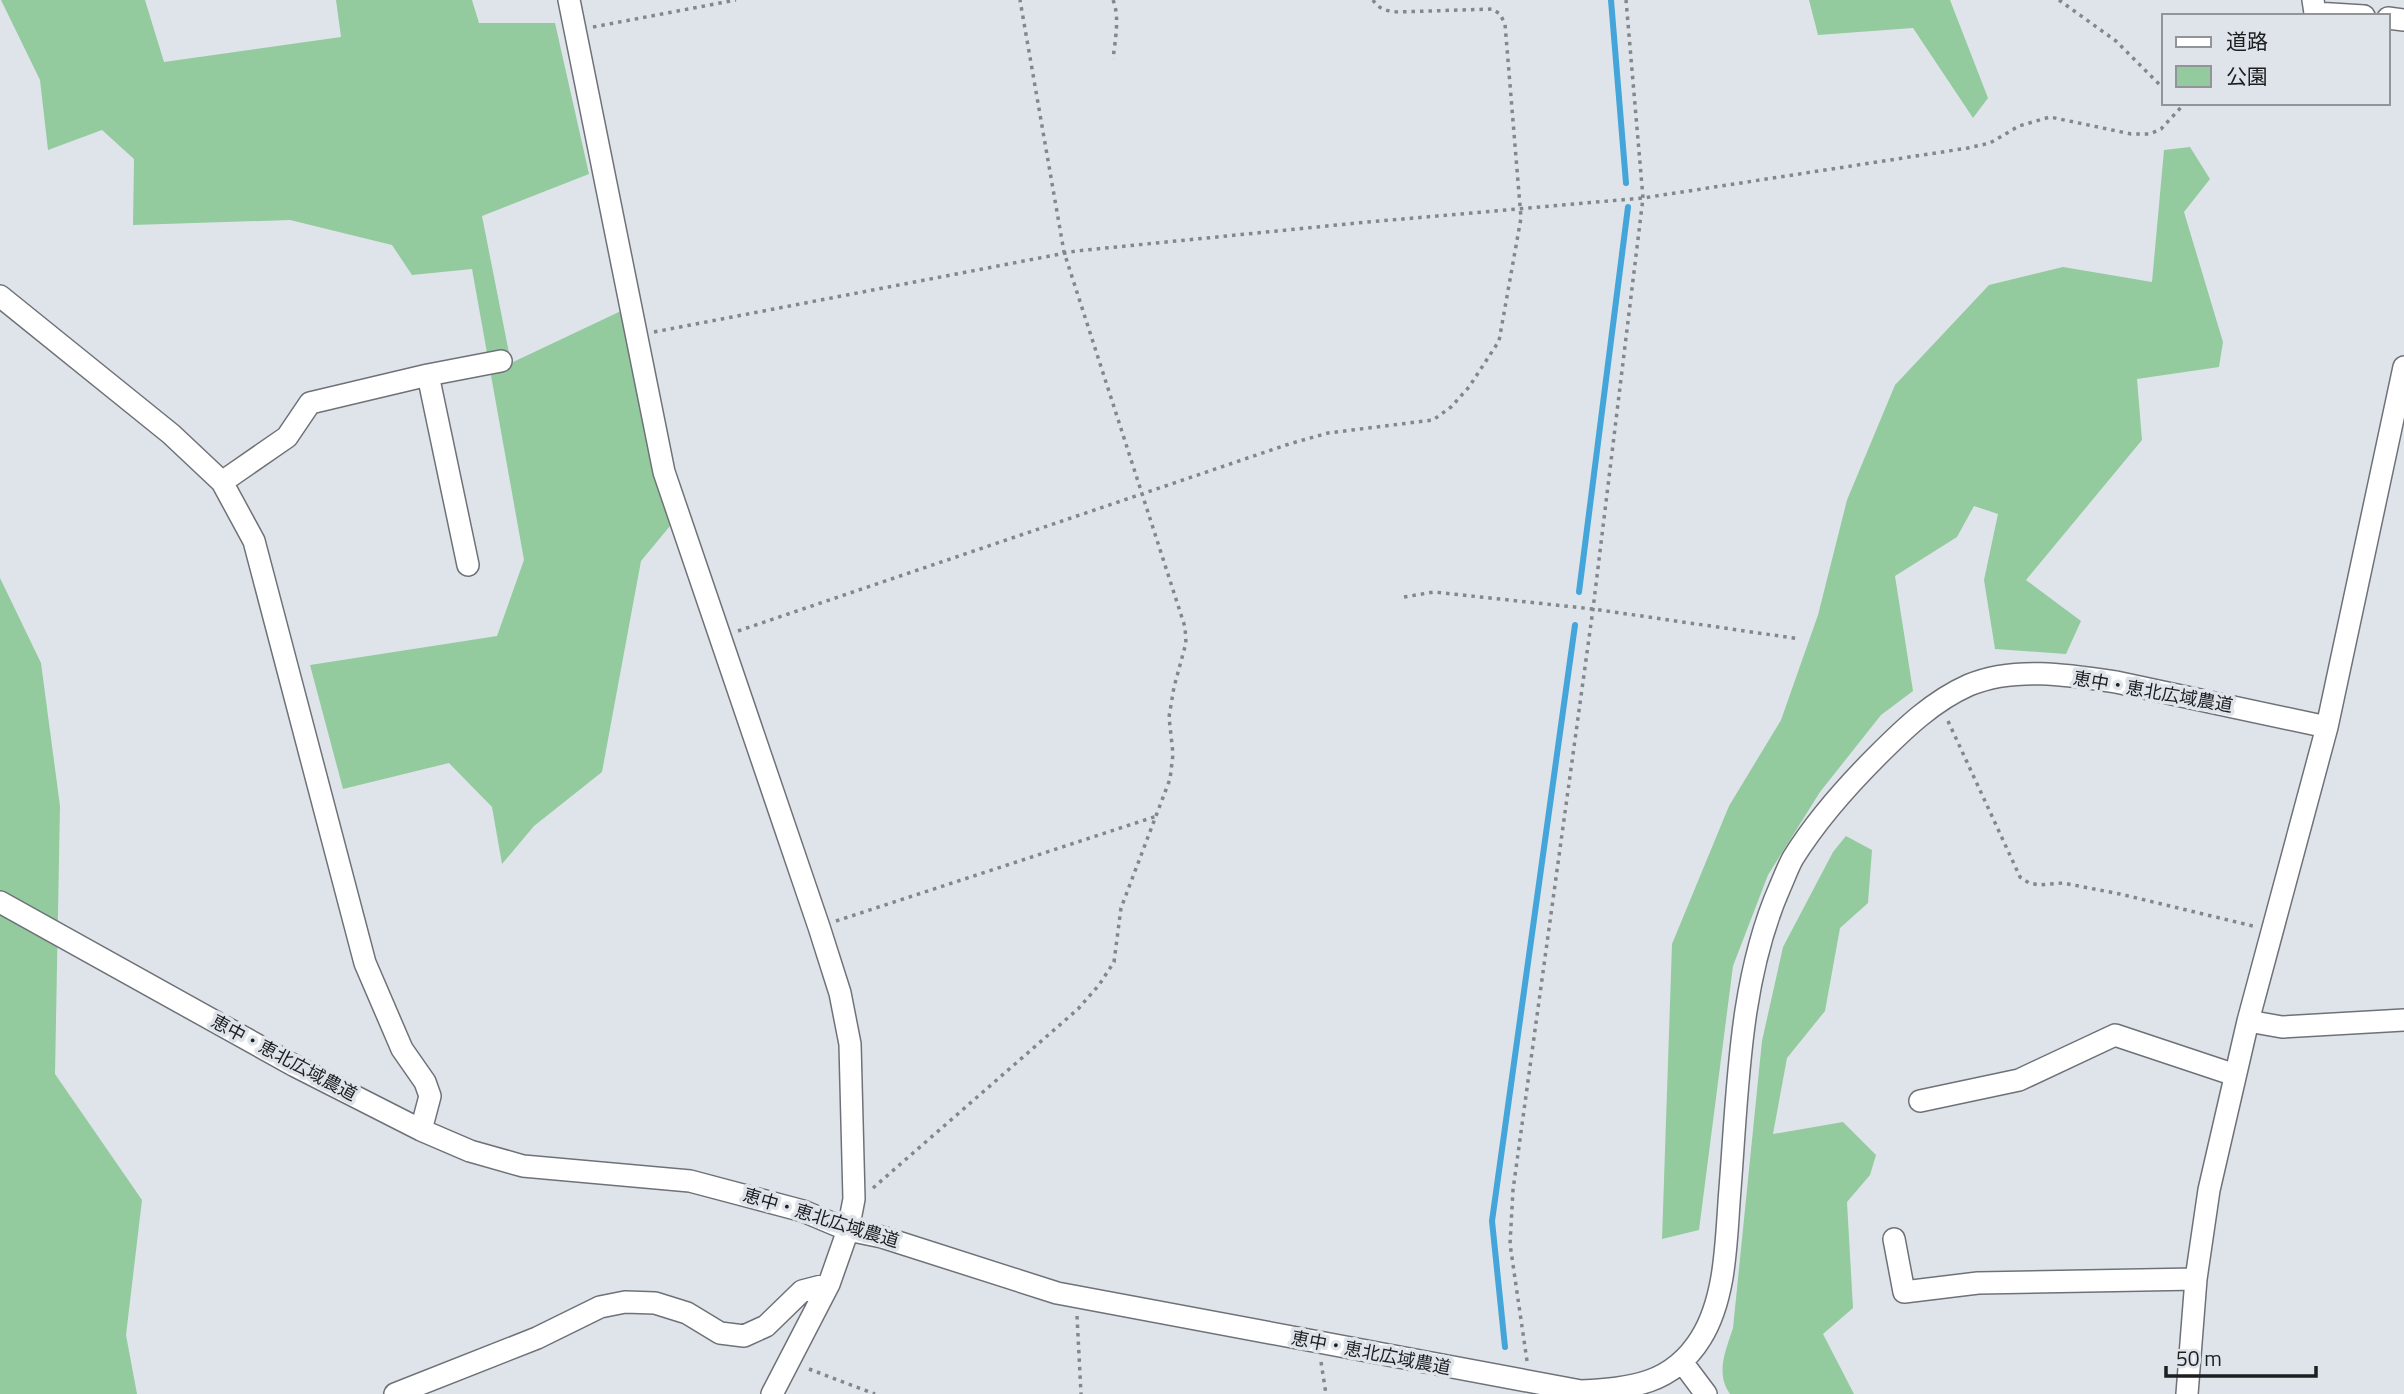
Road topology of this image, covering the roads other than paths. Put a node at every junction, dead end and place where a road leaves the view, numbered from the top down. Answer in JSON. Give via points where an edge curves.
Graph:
{"nodes":[{"id":1,"x":569,"y":0,"type":"edge"},
{"id":2,"x":2313,"y":0,"type":"edge"},
{"id":3,"x":2331,"y":14,"type":"edge"},
{"id":4,"x":0,"y":296,"type":"edge"},
{"id":5,"x":501,"y":361,"type":"dead end"},
{"id":6,"x":2404,"y":367,"type":"edge"},
{"id":7,"x":428,"y":375,"type":"junction"},
{"id":8,"x":222,"y":482,"type":"junction"},
{"id":9,"x":468,"y":565,"type":"dead end"},
{"id":10,"x":2327,"y":727,"type":"junction"},
{"id":11,"x":0,"y":902,"type":"edge"},
{"id":12,"x":2404,"y":1020,"type":"edge"},
{"id":13,"x":2248,"y":1021,"type":"junction"},
{"id":14,"x":2235,"y":1075,"type":"junction"},
{"id":15,"x":1920,"y":1101,"type":"dead end"},
{"id":16,"x":421,"y":1130,"type":"junction"},
{"id":17,"x":848,"y":1230,"type":"junction"},
{"id":18,"x":1894,"y":1239,"type":"dead end"},
{"id":19,"x":2196,"y":1279,"type":"junction"},
{"id":20,"x":829,"y":1284,"type":"junction"},
{"id":21,"x":1682,"y":1362,"type":"junction"},
{"id":22,"x":395,"y":1394,"type":"edge"},
{"id":23,"x":772,"y":1394,"type":"edge"},
{"id":24,"x":1706,"y":1394,"type":"edge"},
{"id":25,"x":2187,"y":1394,"type":"edge"}],
"edges":[{"from":1,"to":17,"type":"street","via":[[664,472],[840,993],[850,1044],[854,1199]]},
{"from":2,"to":3,"type":"street","via":[[2315,13]]},
{"from":4,"to":8,"type":"street","via":[[171,434]]},
{"from":5,"to":7,"type":"street"},
{"from":6,"to":10,"type":"street"},
{"from":7,"to":8,"type":"street","via":[[310,403],[287,437]]},
{"from":7,"to":9,"type":"street"},
{"from":8,"to":16,"type":"street","via":[[254,541],[365,963],[401,1049],[430,1096]]},
{"from":10,"to":13,"type":"street"},
{"from":10,"to":21,"type":"street","name":"恵中・恵北広域農道","via":[[2116,682],[2027,675],[1971,684],[1908,724],[1849,784],[1793,859],[1767,917],[1741,1051],[1720,1285],[1711,1318]]},
{"from":11,"to":16,"type":"street","name":"恵中・恵北広域農道","via":[[295,1066]]},
{"from":12,"to":13,"type":"street","via":[[2282,1027]]},
{"from":13,"to":14,"type":"street"},
{"from":14,"to":15,"type":"street","via":[[2115,1035],[2019,1080]]},
{"from":14,"to":19,"type":"street","via":[[2209,1190]]},
{"from":16,"to":17,"type":"street","name":"恵中・恵北広域農道","via":[[523,1166],[690,1181],[803,1211]]},
{"from":17,"to":20,"type":"street"},
{"from":17,"to":21,"type":"street","name":"恵中・恵北広域農道","via":[[1057,1293],[1581,1391],[1641,1385]]},
{"from":18,"to":19,"type":"street","via":[[1904,1292],[1978,1283]]},
{"from":19,"to":25,"type":"street"},
{"from":20,"to":22,"type":"street","via":[[802,1292],[766,1326],[744,1336],[720,1333],[687,1313],[655,1303],[600,1307],[537,1338]]},
{"from":20,"to":23,"type":"street"},
{"from":21,"to":24,"type":"street"}]}
